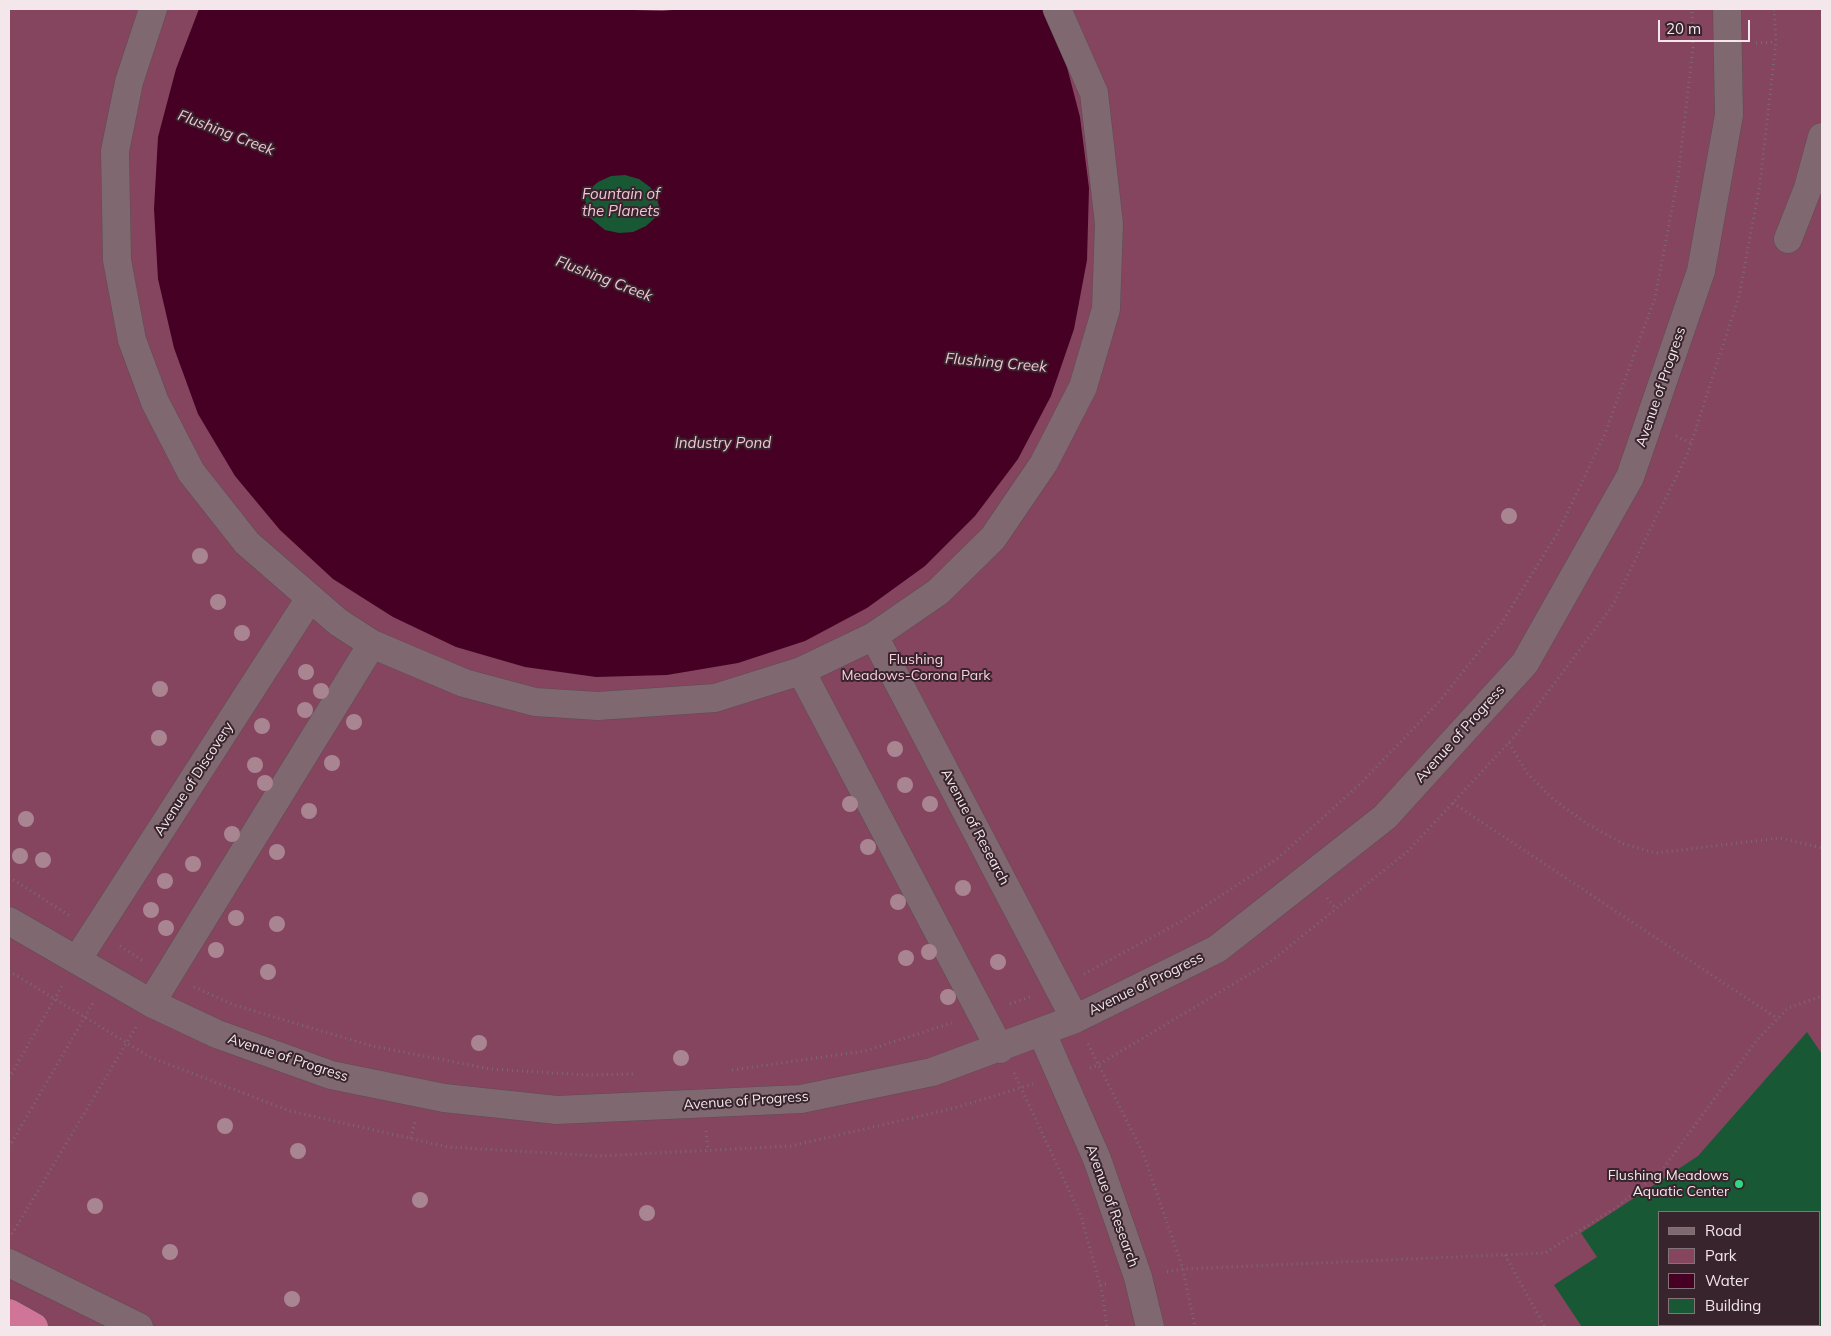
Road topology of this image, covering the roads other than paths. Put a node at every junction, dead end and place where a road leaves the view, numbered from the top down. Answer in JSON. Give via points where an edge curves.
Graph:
{"nodes":[{"id":1,"x":153,"y":9,"type":"edge"},
{"id":2,"x":1057,"y":9,"type":"edge"},
{"id":3,"x":1727,"y":9,"type":"edge"},
{"id":4,"x":1822,"y":137,"type":"edge"},
{"id":5,"x":1788,"y":239,"type":"dead end"},
{"id":6,"x":310,"y":598,"type":"junction"},
{"id":7,"x":874,"y":636,"type":"junction"},
{"id":8,"x":372,"y":644,"type":"junction"},
{"id":9,"x":801,"y":671,"type":"junction"},
{"id":10,"x":9,"y":921,"type":"edge"},
{"id":11,"x":78,"y":960,"type":"junction"},
{"id":12,"x":151,"y":1003,"type":"junction"},
{"id":13,"x":1075,"y":1019,"type":"junction"},
{"id":14,"x":1042,"y":1033,"type":"junction"},
{"id":15,"x":1000,"y":1048,"type":"junction"},
{"id":16,"x":9,"y":1263,"type":"edge"},
{"id":17,"x":9,"y":1313,"type":"edge"},
{"id":18,"x":34,"y":1327,"type":"edge"},
{"id":19,"x":139,"y":1327,"type":"edge"},
{"id":20,"x":1150,"y":1327,"type":"edge"}],
"edges":[{"from":1,"to":6,"type":"street","via":[[129,82],[116,151],[117,260],[132,340],[155,402],[191,472],[247,543]]},
{"from":2,"to":7,"type":"street","via":[[1094,92],[1109,224],[1106,309],[1083,387],[1044,463],[993,538],[938,592]]},
{"from":3,"to":13,"type":"street","name":"Avenue of Progress","via":[[1729,115],[1701,271],[1630,477],[1525,663],[1385,817],[1217,949]]},
{"from":4,"to":5,"type":"street","via":[[1808,188]]},
{"from":6,"to":8,"type":"street","via":[[338,622]]},
{"from":6,"to":11,"type":"street","name":"Avenue of Discovery"},
{"from":7,"to":9,"type":"street"},
{"from":7,"to":13,"type":"street","name":"Avenue of Research"},
{"from":8,"to":9,"type":"street","via":[[464,683],[535,702],[598,706],[715,698]]},
{"from":8,"to":12,"type":"street"},
{"from":9,"to":15,"type":"street"},
{"from":10,"to":11,"type":"street","name":"Avenue of Progress"},
{"from":11,"to":12,"type":"street","name":"Avenue of Progress"},
{"from":12,"to":15,"type":"street","name":"Avenue of Progress","via":[[217,1034],[331,1075],[444,1098],[557,1110],[801,1100],[932,1072]]},
{"from":13,"to":14,"type":"street","name":"Avenue of Progress"},
{"from":14,"to":15,"type":"street","name":"Avenue of Progress"},
{"from":14,"to":20,"type":"street","name":"Avenue of Research","via":[[1096,1159],[1138,1277]]},
{"from":16,"to":19,"type":"street"},
{"from":17,"to":18,"type":"highway"}]}
